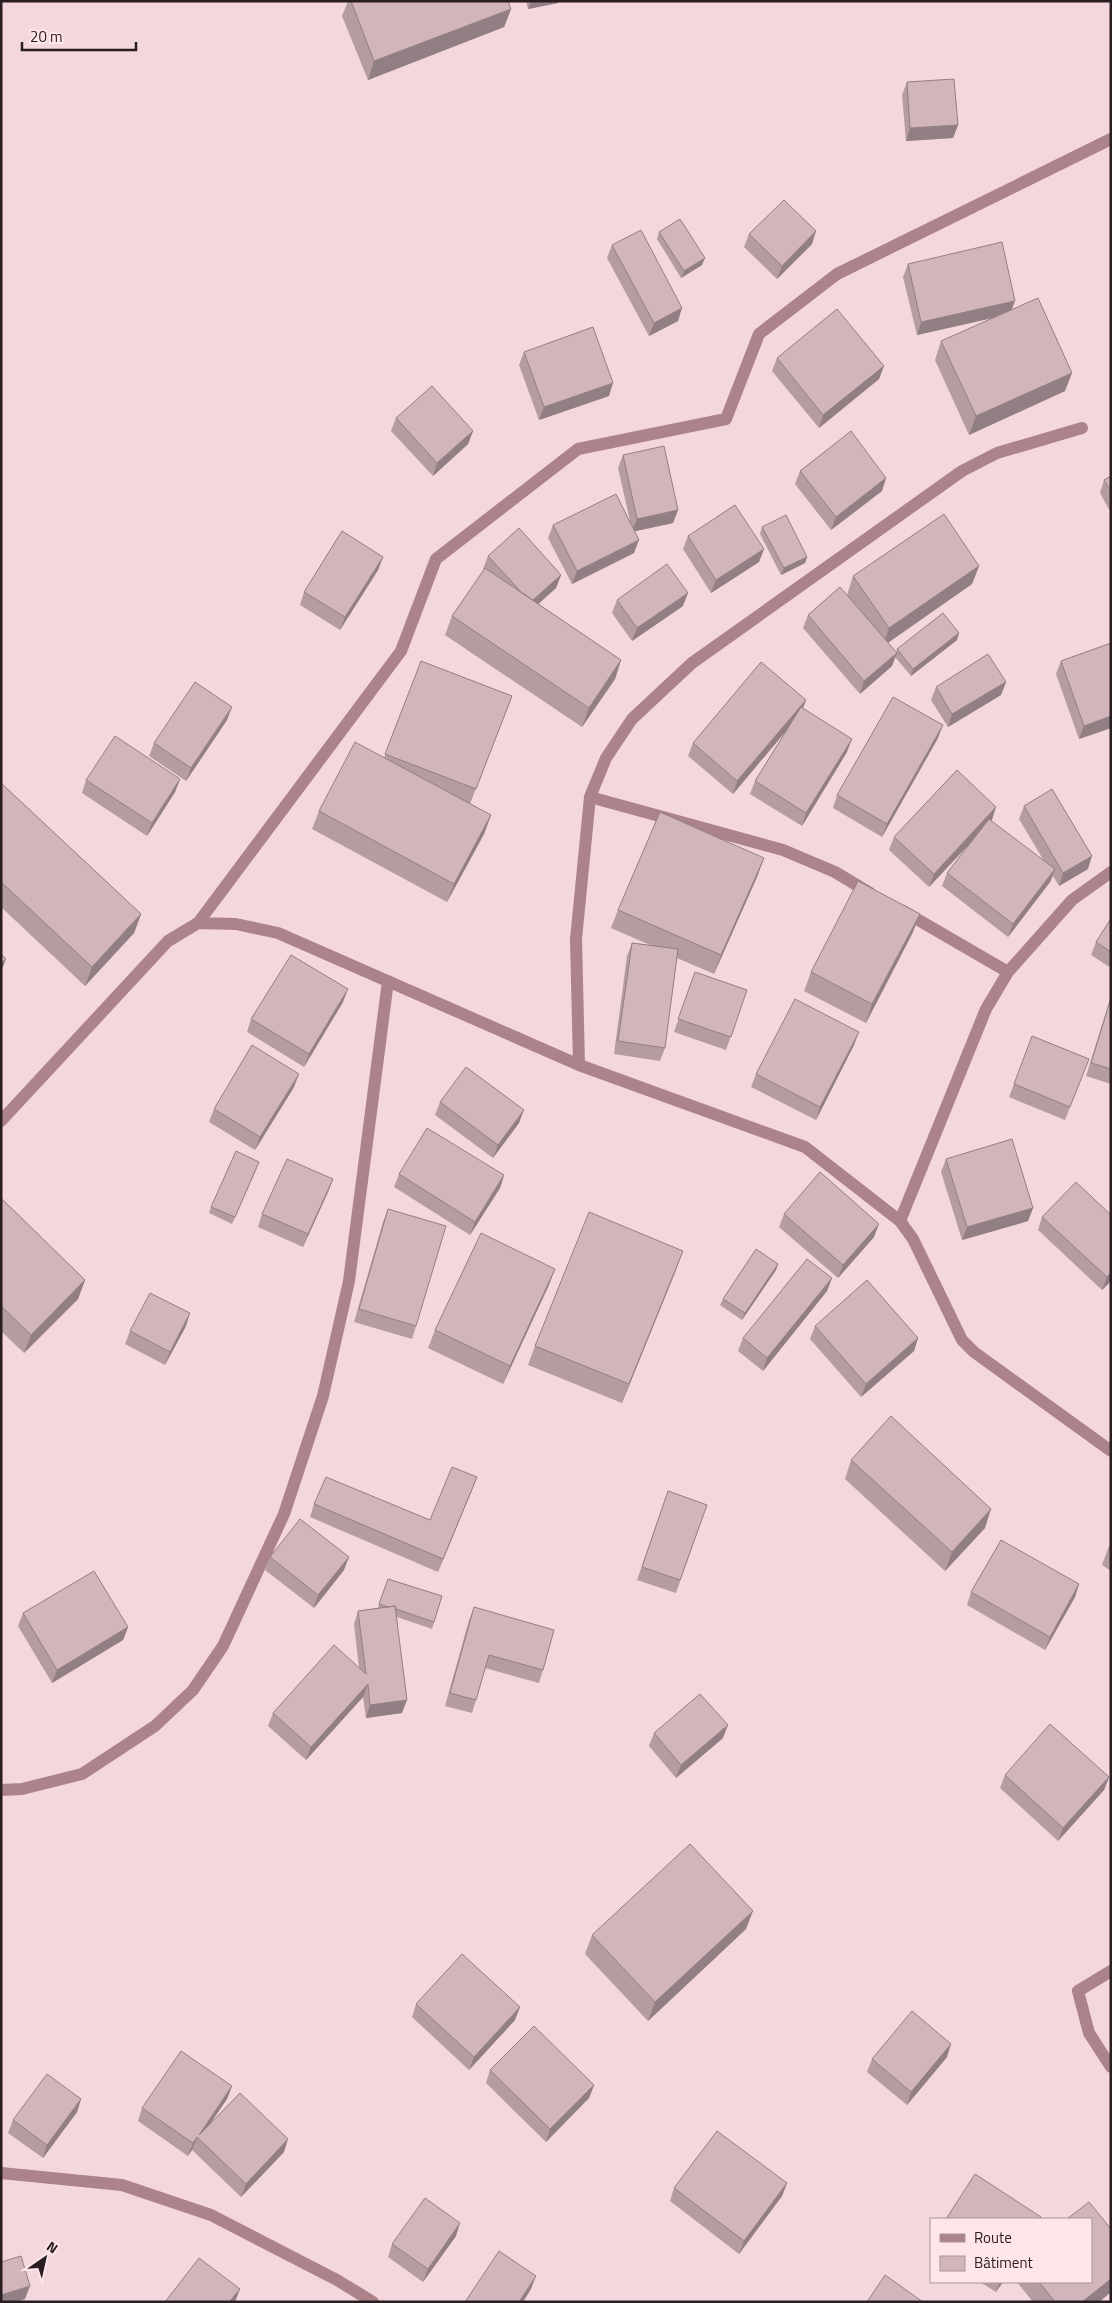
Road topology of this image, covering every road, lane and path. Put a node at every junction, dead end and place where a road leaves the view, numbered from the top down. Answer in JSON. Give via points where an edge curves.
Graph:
{"nodes":[{"id":1,"x":1111,"y":139,"type":"edge"},
{"id":2,"x":1082,"y":428,"type":"dead end"},
{"id":3,"x":590,"y":797,"type":"junction"},
{"id":4,"x":1111,"y":872,"type":"edge"},
{"id":5,"x":878,"y":897,"type":"edge"},
{"id":6,"x":896,"y":907,"type":"edge"},
{"id":7,"x":198,"y":923,"type":"junction"},
{"id":8,"x":1008,"y":972,"type":"junction"},
{"id":9,"x":388,"y":981,"type":"junction"},
{"id":10,"x":579,"y":1065,"type":"junction"},
{"id":11,"x":1,"y":1121,"type":"edge"},
{"id":12,"x":900,"y":1222,"type":"junction"},
{"id":13,"x":1111,"y":1451,"type":"edge"},
{"id":14,"x":1,"y":1790,"type":"edge"},
{"id":15,"x":1111,"y":1971,"type":"edge"},
{"id":16,"x":1111,"y":2067,"type":"edge"},
{"id":17,"x":1,"y":2173,"type":"edge"},
{"id":18,"x":373,"y":2302,"type":"edge"}],
"edges":[{"from":1,"to":7,"type":"street","via":[[837,274],[759,334],[726,419],[578,449],[436,559],[402,651]]},
{"from":2,"to":3,"type":"street","via":[[997,453],[962,472],[692,663],[632,719],[606,758]]},
{"from":3,"to":5,"type":"street","via":[[783,850],[835,872]]},
{"from":3,"to":10,"type":"street","via":[[576,939]]},
{"from":4,"to":8,"type":"street","via":[[1072,900]]},
{"from":6,"to":8,"type":"street"},
{"from":7,"to":9,"type":"street","via":[[236,924],[278,933]]},
{"from":7,"to":11,"type":"street","via":[[168,941]]},
{"from":8,"to":12,"type":"street","via":[[986,1009]]},
{"from":9,"to":10,"type":"street"},
{"from":9,"to":14,"type":"street","via":[[349,1281],[323,1396],[284,1514],[223,1646],[193,1690],[155,1726],[82,1774],[22,1789]]},
{"from":10,"to":12,"type":"street","via":[[804,1147]]},
{"from":12,"to":13,"type":"street","via":[[913,1239],[962,1340]]},
{"from":15,"to":16,"type":"street","via":[[1078,1991],[1089,2033]]},
{"from":17,"to":18,"type":"street","via":[[122,2185],[211,2215]]}]}
